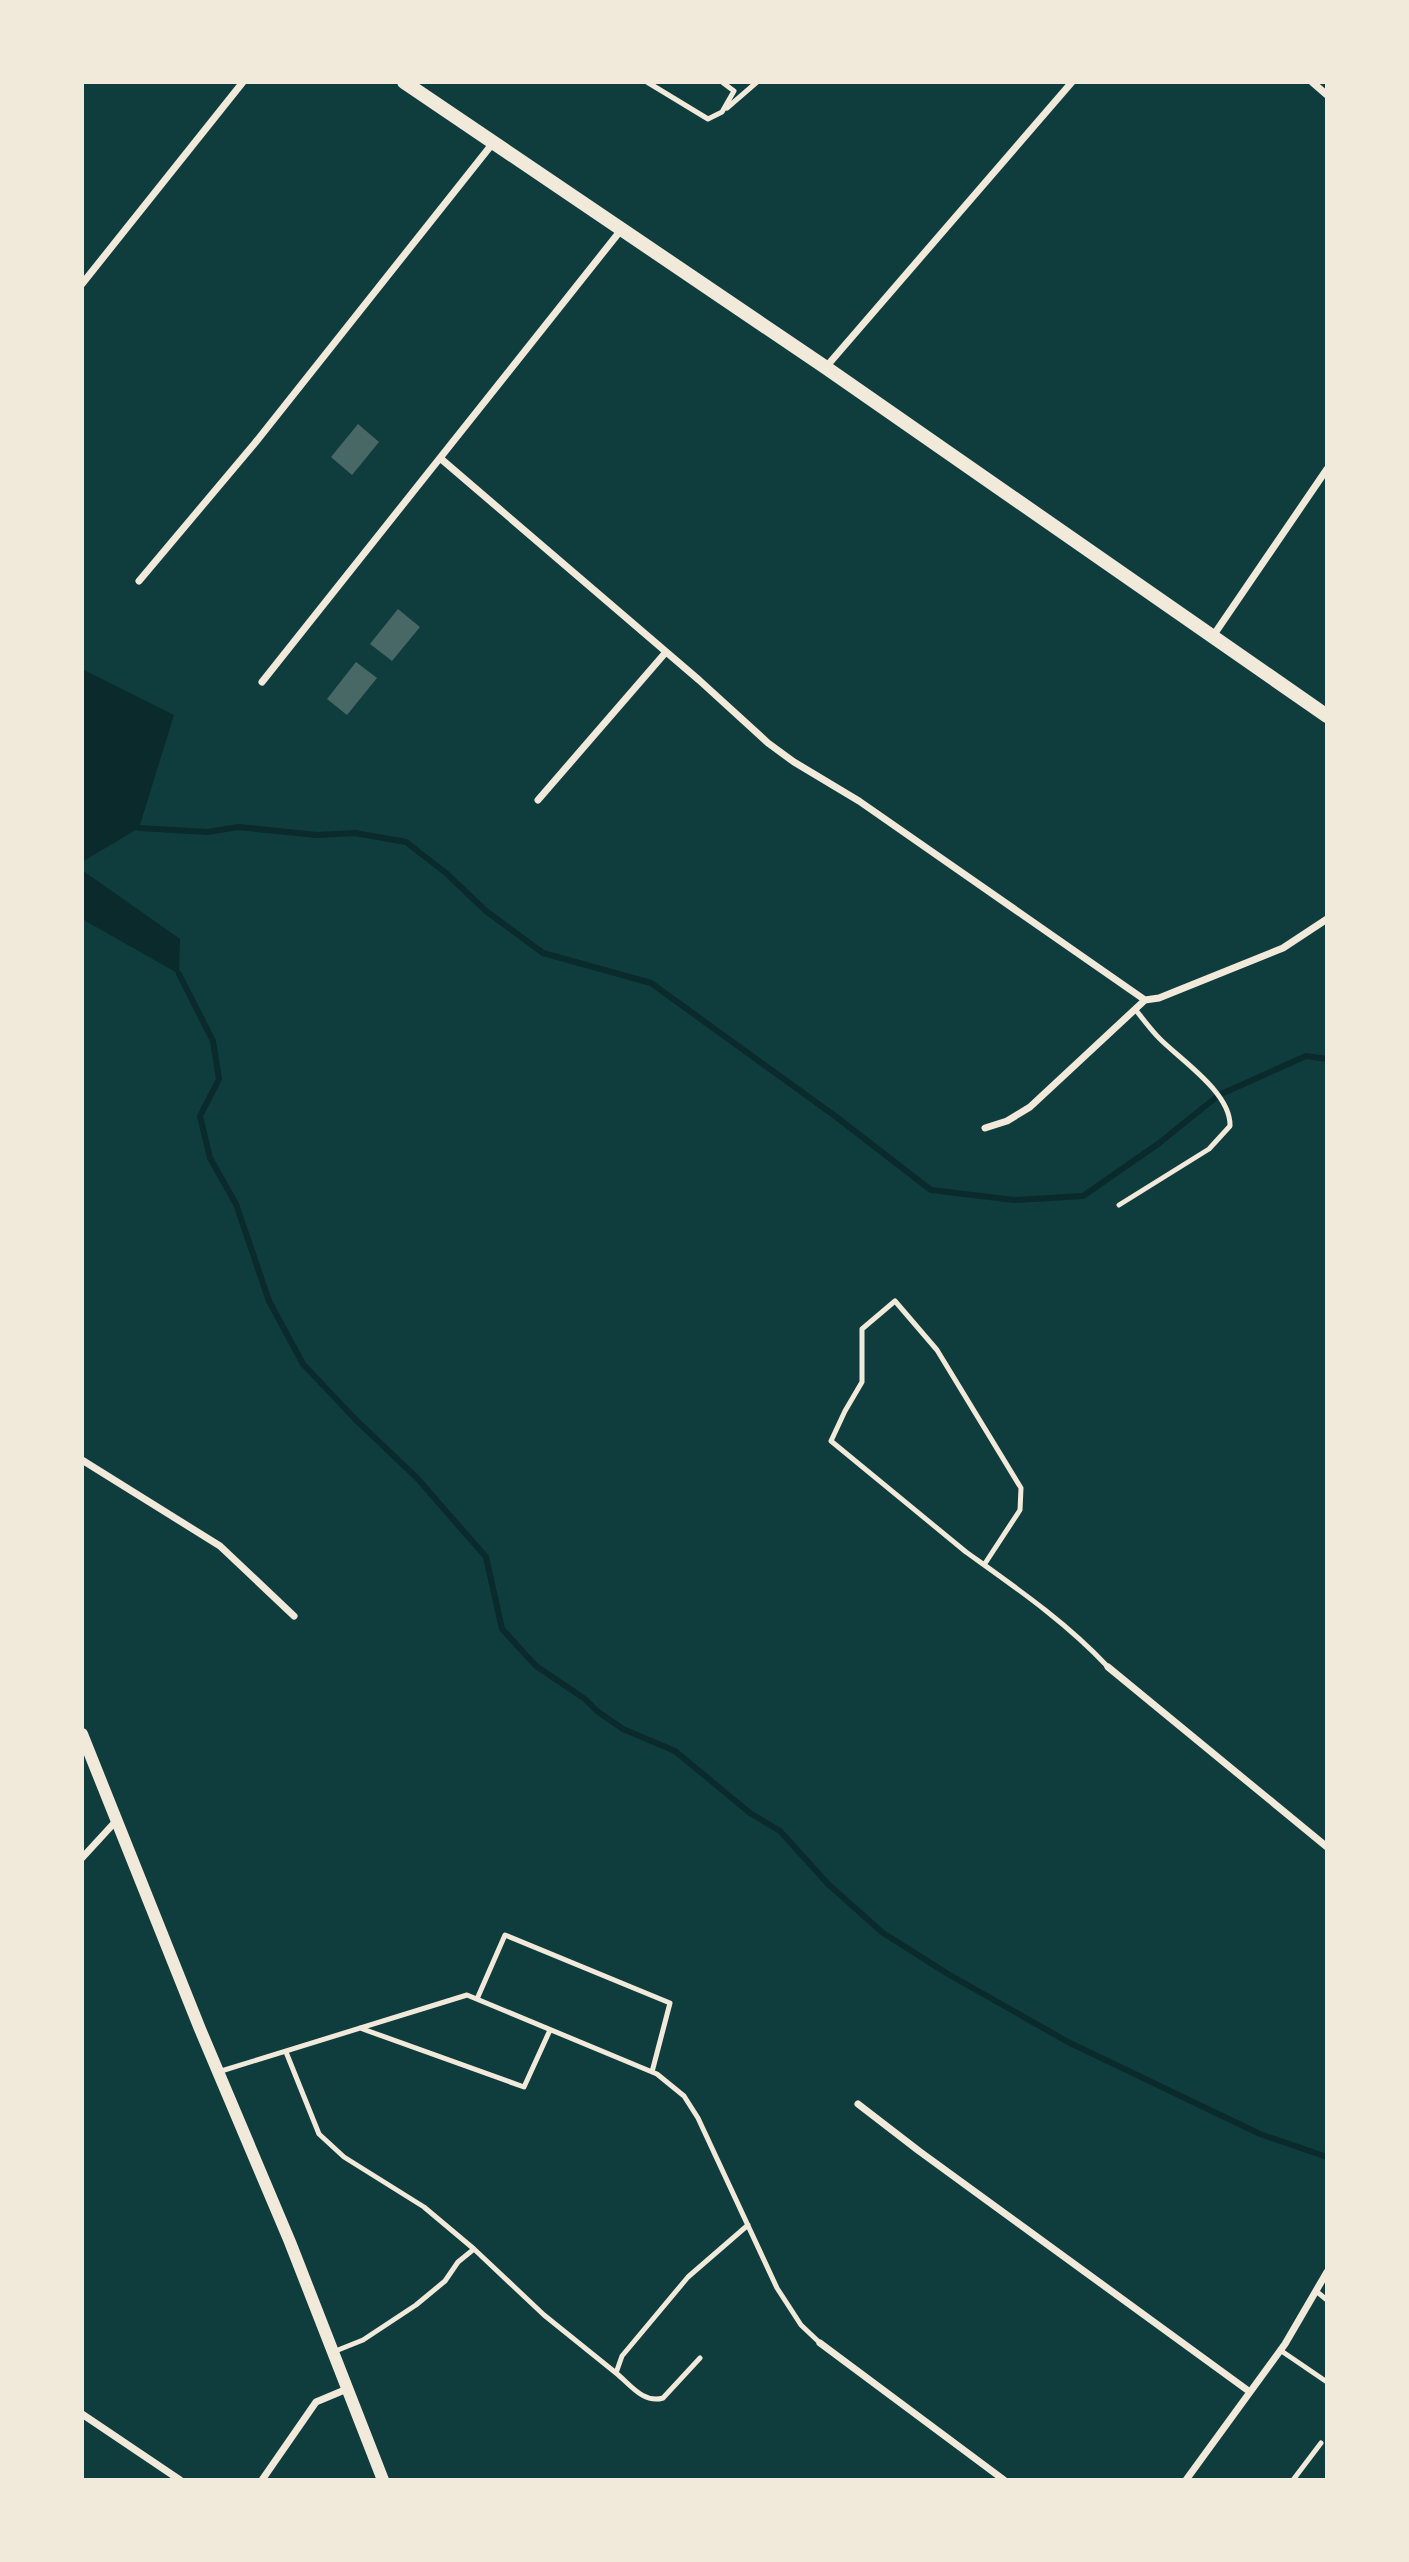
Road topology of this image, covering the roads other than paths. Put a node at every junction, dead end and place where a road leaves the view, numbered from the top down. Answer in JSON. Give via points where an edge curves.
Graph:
{"nodes":[{"id":1,"x":243,"y":82,"type":"edge"},
{"id":2,"x":404,"y":82,"type":"edge"},
{"id":3,"x":648,"y":82,"type":"edge"},
{"id":4,"x":722,"y":82,"type":"edge"},
{"id":5,"x":757,"y":82,"type":"edge"},
{"id":6,"x":1072,"y":82,"type":"edge"},
{"id":7,"x":1311,"y":82,"type":"edge"},
{"id":8,"x":1327,"y":95,"type":"edge"},
{"id":9,"x":722,"y":112,"type":"junction"},
{"id":10,"x":493,"y":143,"type":"junction"},
{"id":11,"x":621,"y":230,"type":"junction"},
{"id":12,"x":82,"y":284,"type":"edge"},
{"id":13,"x":825,"y":367,"type":"junction"},
{"id":14,"x":440,"y":458,"type":"junction"},
{"id":15,"x":1327,"y":469,"type":"edge"},
{"id":16,"x":139,"y":581,"type":"dead end"},
{"id":17,"x":1213,"y":636,"type":"junction"},
{"id":18,"x":666,"y":652,"type":"junction"},
{"id":19,"x":262,"y":682,"type":"dead end"},
{"id":20,"x":1327,"y":716,"type":"edge"},
{"id":21,"x":538,"y":800,"type":"dead end"},
{"id":22,"x":1327,"y":919,"type":"edge"},
{"id":23,"x":1145,"y":1000,"type":"junction"},
{"id":24,"x":1135,"y":1009,"type":"junction"},
{"id":25,"x":985,"y":1128,"type":"dead end"},
{"id":26,"x":1119,"y":1205,"type":"dead end"},
{"id":27,"x":82,"y":1460,"type":"edge"},
{"id":28,"x":984,"y":1565,"type":"junction"},
{"id":29,"x":294,"y":1616,"type":"dead end"},
{"id":30,"x":1108,"y":1667,"type":"joint"},
{"id":31,"x":82,"y":1734,"type":"edge"},
{"id":32,"x":117,"y":1820,"type":"junction"},
{"id":33,"x":1327,"y":1847,"type":"edge"},
{"id":34,"x":82,"y":1858,"type":"edge"},
{"id":35,"x":477,"y":1999,"type":"junction"},
{"id":36,"x":360,"y":2028,"type":"junction"},
{"id":37,"x":550,"y":2030,"type":"junction"},
{"id":38,"x":286,"y":2052,"type":"junction"},
{"id":39,"x":218,"y":2072,"type":"junction"},
{"id":40,"x":652,"y":2072,"type":"junction"},
{"id":41,"x":858,"y":2104,"type":"dead end"},
{"id":42,"x":748,"y":2225,"type":"junction"},
{"id":43,"x":474,"y":2249,"type":"junction"},
{"id":44,"x":1327,"y":2272,"type":"edge"},
{"id":45,"x":1316,"y":2291,"type":"junction"},
{"id":46,"x":1327,"y":2300,"type":"edge"},
{"id":47,"x":820,"y":2343,"type":"joint"},
{"id":48,"x":1280,"y":2350,"type":"junction"},
{"id":49,"x":333,"y":2353,"type":"junction"},
{"id":50,"x":700,"y":2358,"type":"dead end"},
{"id":51,"x":616,"y":2373,"type":"junction"},
{"id":52,"x":1327,"y":2382,"type":"edge"},
{"id":53,"x":347,"y":2389,"type":"junction"},
{"id":54,"x":1250,"y":2392,"type":"junction"},
{"id":55,"x":82,"y":2414,"type":"edge"},
{"id":56,"x":1321,"y":2443,"type":"dead end"},
{"id":57,"x":180,"y":2480,"type":"edge"},
{"id":58,"x":262,"y":2480,"type":"edge"},
{"id":59,"x":383,"y":2480,"type":"edge"},
{"id":60,"x":1004,"y":2480,"type":"edge"},
{"id":61,"x":1186,"y":2480,"type":"edge"},
{"id":62,"x":1293,"y":2480,"type":"edge"}],
"edges":[{"from":1,"to":12,"type":"street"},
{"from":2,"to":10,"type":"main road"},
{"from":3,"to":9,"type":"lane","via":[[708,119]]},
{"from":4,"to":9,"type":"lane","via":[[734,91]]},
{"from":5,"to":9,"type":"lane"},
{"from":6,"to":13,"type":"street"},
{"from":7,"to":8,"type":"street"},
{"from":10,"to":11,"type":"main road"},
{"from":10,"to":16,"type":"street"},
{"from":11,"to":13,"type":"main road"},
{"from":11,"to":14,"type":"street"},
{"from":13,"to":17,"type":"main road"},
{"from":14,"to":18,"type":"street"},
{"from":14,"to":19,"type":"street"},
{"from":15,"to":17,"type":"street"},
{"from":17,"to":20,"type":"main road"},
{"from":18,"to":21,"type":"street"},
{"from":18,"to":23,"type":"street","via":[[794,762]]},
{"from":22,"to":23,"type":"street","via":[[1283,948]]},
{"from":23,"to":24,"type":"street"},
{"from":24,"to":25,"type":"street","via":[[1030,1107]]},
{"from":24,"to":26,"type":"lane","via":[[1215,1091],[1227,1107],[1230,1126],[1209,1149]]},
{"from":27,"to":29,"type":"street","via":[[220,1546]]},
{"from":28,"to":28,"type":"lane","via":[[831,1441],[862,1382],[862,1329],[895,1301],[937,1350],[1021,1488],[1020,1510]]},
{"from":28,"to":30,"type":"lane","via":[[1036,1601]]},
{"from":30,"to":33,"type":"street"},
{"from":31,"to":32,"type":"street"},
{"from":32,"to":34,"type":"street"},
{"from":32,"to":39,"type":"street"},
{"from":35,"to":36,"type":"lane","via":[[467,1995]]},
{"from":35,"to":37,"type":"lane"},
{"from":35,"to":40,"type":"lane","via":[[505,1935],[670,2003]]},
{"from":36,"to":37,"type":"lane","via":[[524,2087]]},
{"from":36,"to":38,"type":"lane"},
{"from":37,"to":40,"type":"lane"},
{"from":38,"to":39,"type":"lane"},
{"from":38,"to":43,"type":"lane","via":[[319,2134],[344,2157],[424,2207]]},
{"from":39,"to":49,"type":"street"},
{"from":40,"to":42,"type":"lane","via":[[684,2096],[698,2118]]},
{"from":41,"to":54,"type":"street"},
{"from":42,"to":47,"type":"lane","via":[[777,2288],[801,2325]]},
{"from":42,"to":51,"type":"lane","via":[[688,2277],[622,2356]]},
{"from":43,"to":49,"type":"lane","via":[[415,2305],[363,2340]]},
{"from":43,"to":51,"type":"lane","via":[[544,2315]]},
{"from":44,"to":45,"type":"street"},
{"from":45,"to":46,"type":"lane"},
{"from":45,"to":48,"type":"street"},
{"from":47,"to":60,"type":"street"},
{"from":48,"to":52,"type":"lane"},
{"from":48,"to":54,"type":"street"},
{"from":49,"to":53,"type":"street"},
{"from":50,"to":51,"type":"lane","via":[[663,2398],[654,2401]]},
{"from":53,"to":58,"type":"street","via":[[316,2402]]},
{"from":53,"to":59,"type":"street"},
{"from":54,"to":61,"type":"street"},
{"from":55,"to":57,"type":"street"},
{"from":56,"to":62,"type":"lane"}]}
